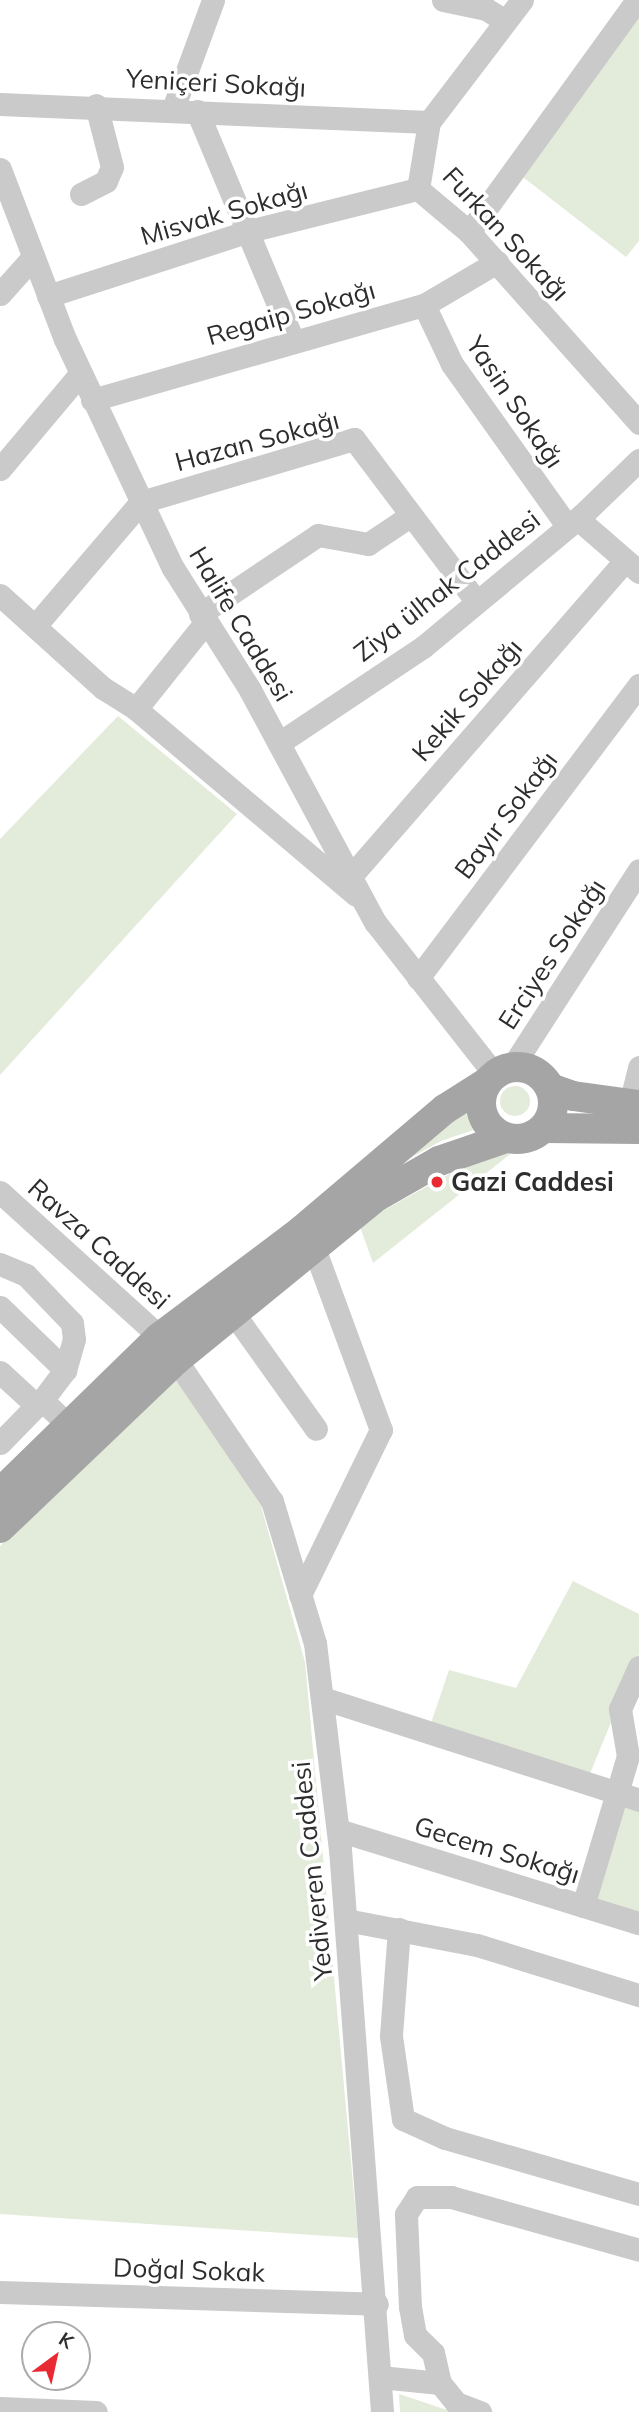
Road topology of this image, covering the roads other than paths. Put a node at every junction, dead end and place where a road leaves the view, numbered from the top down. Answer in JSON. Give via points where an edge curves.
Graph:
{"nodes":[{"id":1,"x":213,"y":0,"type":"edge"},
{"id":2,"x":443,"y":0,"type":"edge"},
{"id":3,"x":522,"y":0,"type":"edge"},
{"id":4,"x":637,"y":0,"type":"edge"},
{"id":5,"x":505,"y":21,"type":"junction"},
{"id":6,"x":0,"y":104,"type":"edge"},
{"id":7,"x":96,"y":104,"type":"junction"},
{"id":8,"x":173,"y":109,"type":"junction"},
{"id":9,"x":197,"y":111,"type":"junction"},
{"id":10,"x":429,"y":122,"type":"junction"},
{"id":11,"x":0,"y":169,"type":"edge"},
{"id":12,"x":418,"y":189,"type":"junction"},
{"id":13,"x":81,"y":194,"type":"dead end"},
{"id":14,"x":249,"y":231,"type":"junction"},
{"id":15,"x":469,"y":232,"type":"junction"},
{"id":16,"x":33,"y":257,"type":"junction"},
{"id":17,"x":497,"y":262,"type":"junction"},
{"id":18,"x":0,"y":294,"type":"edge"},
{"id":19,"x":48,"y":296,"type":"junction"},
{"id":20,"x":424,"y":305,"type":"junction"},
{"id":21,"x":293,"y":341,"type":"junction"},
{"id":22,"x":80,"y":374,"type":"junction"},
{"id":23,"x":92,"y":400,"type":"junction"},
{"id":24,"x":639,"y":422,"type":"edge"},
{"id":25,"x":639,"y":460,"type":"edge"},
{"id":26,"x":0,"y":469,"type":"edge"},
{"id":27,"x":141,"y":502,"type":"junction"},
{"id":28,"x":410,"y":516,"type":"junction"},
{"id":29,"x":573,"y":523,"type":"junction"},
{"id":30,"x":632,"y":566,"type":"edge"},
{"id":31,"x":0,"y":595,"type":"edge"},
{"id":32,"x":477,"y":602,"type":"junction"},
{"id":33,"x":202,"y":618,"type":"junction"},
{"id":34,"x":35,"y":626,"type":"junction"},
{"id":35,"x":639,"y":685,"type":"edge"},
{"id":36,"x":136,"y":709,"type":"junction"},
{"id":37,"x":279,"y":743,"type":"junction"},
{"id":38,"x":639,"y":870,"type":"edge"},
{"id":39,"x":351,"y":876,"type":"junction"},
{"id":40,"x":365,"y":903,"type":"junction"},
{"id":41,"x":418,"y":978,"type":"junction"},
{"id":42,"x":639,"y":1067,"type":"edge"},
{"id":43,"x":498,"y":1075,"type":"junction"},
{"id":44,"x":550,"y":1088,"type":"junction"},
{"id":45,"x":637,"y":1111,"type":"edge"},
{"id":46,"x":545,"y":1128,"type":"junction"},
{"id":47,"x":506,"y":1138,"type":"junction"},
{"id":48,"x":0,"y":1192,"type":"edge"},
{"id":49,"x":308,"y":1239,"type":"junction"},
{"id":50,"x":0,"y":1264,"type":"edge"},
{"id":51,"x":0,"y":1307,"type":"edge"},
{"id":52,"x":234,"y":1314,"type":"junction"},
{"id":53,"x":168,"y":1349,"type":"junction"},
{"id":54,"x":65,"y":1370,"type":"junction"},
{"id":55,"x":0,"y":1371,"type":"edge"},
{"id":56,"x":40,"y":1403,"type":"junction"},
{"id":57,"x":316,"y":1429,"type":"dead end"},
{"id":58,"x":79,"y":1434,"type":"junction"},
{"id":59,"x":0,"y":1443,"type":"edge"},
{"id":60,"x":0,"y":1493,"type":"edge"},
{"id":61,"x":0,"y":1528,"type":"edge"},
{"id":62,"x":300,"y":1595,"type":"junction"},
{"id":63,"x":639,"y":1667,"type":"edge"},
{"id":64,"x":322,"y":1698,"type":"junction"},
{"id":65,"x":633,"y":1740,"type":"edge"},
{"id":66,"x":617,"y":1792,"type":"junction"},
{"id":67,"x":639,"y":1800,"type":"edge"},
{"id":68,"x":338,"y":1830,"type":"junction"},
{"id":69,"x":583,"y":1906,"type":"junction"},
{"id":70,"x":346,"y":1920,"type":"junction"},
{"id":71,"x":639,"y":1923,"type":"edge"},
{"id":72,"x":399,"y":1929,"type":"junction"},
{"id":73,"x":639,"y":1995,"type":"edge"},
{"id":74,"x":639,"y":2194,"type":"edge"},
{"id":75,"x":639,"y":2250,"type":"edge"},
{"id":76,"x":0,"y":2292,"type":"edge"},
{"id":77,"x":377,"y":2304,"type":"junction"},
{"id":78,"x":380,"y":2377,"type":"junction"},
{"id":79,"x":440,"y":2383,"type":"junction"},
{"id":80,"x":0,"y":2409,"type":"edge"},
{"id":81,"x":96,"y":2412,"type":"edge"},
{"id":82,"x":382,"y":2412,"type":"edge"},
{"id":83,"x":480,"y":2412,"type":"edge"}],
"edges":[{"from":1,"to":8,"type":"street"},
{"from":2,"to":5,"type":"street","via":[[486,9]]},
{"from":3,"to":5,"type":"street","name":"Furkan Sokağı"},
{"from":4,"to":15,"type":"street"},
{"from":5,"to":10,"type":"street","name":"Furkan Sokağı"},
{"from":6,"to":7,"type":"street","name":"Yeniçeri Sokağı"},
{"from":7,"to":8,"type":"street","name":"Yeniçeri Sokağı"},
{"from":7,"to":13,"type":"street","via":[[112,167],[106,181]]},
{"from":8,"to":9,"type":"street","name":"Yeniçeri Sokağı"},
{"from":9,"to":10,"type":"street","name":"Yeniçeri Sokağı"},
{"from":9,"to":14,"type":"street"},
{"from":10,"to":12,"type":"street","name":"Furkan Sokağı"},
{"from":11,"to":16,"type":"street","name":"Halife Caddesi"},
{"from":12,"to":14,"type":"street","name":"Misvak Sokağı"},
{"from":12,"to":15,"type":"street","name":"Furkan Sokağı"},
{"from":14,"to":19,"type":"street","name":"Misvak Sokağı"},
{"from":14,"to":21,"type":"street"},
{"from":15,"to":17,"type":"street","name":"Furkan Sokağı"},
{"from":16,"to":18,"type":"street"},
{"from":16,"to":19,"type":"street","name":"Halife Caddesi"},
{"from":17,"to":20,"type":"street","name":"Regaip Sokağı"},
{"from":17,"to":24,"type":"street","name":"Furkan Sokağı"},
{"from":19,"to":22,"type":"street","name":"Halife Caddesi"},
{"from":20,"to":21,"type":"street","name":"Regaip Sokağı"},
{"from":20,"to":29,"type":"street","name":"Yasin Sokağı","via":[[452,364]]},
{"from":21,"to":23,"type":"street","name":"Regaip Sokağı"},
{"from":22,"to":23,"type":"street","name":"Halife Caddesi"},
{"from":22,"to":26,"type":"street"},
{"from":23,"to":27,"type":"street","name":"Halife Caddesi"},
{"from":25,"to":29,"type":"street","name":"Ziya ülhak Caddesi"},
{"from":27,"to":28,"type":"street","name":"Hazan Sokağı","via":[[354,439]]},
{"from":27,"to":33,"type":"street","name":"Halife Caddesi"},
{"from":27,"to":34,"type":"street"},
{"from":28,"to":32,"type":"street","name":"Hazan Sokağı"},
{"from":28,"to":33,"type":"street","via":[[368,544],[318,535]]},
{"from":29,"to":30,"type":"street"},
{"from":29,"to":32,"type":"street","name":"Ziya ülhak Caddesi"},
{"from":30,"to":39,"type":"street","name":"Kekik Sokağı"},
{"from":31,"to":34,"type":"street"},
{"from":32,"to":37,"type":"street","name":"Ziya ülhak Caddesi","via":[[423,647]]},
{"from":33,"to":36,"type":"street"},
{"from":33,"to":37,"type":"street","name":"Halife Caddesi"},
{"from":34,"to":36,"type":"street","via":[[103,688]]},
{"from":35,"to":41,"type":"street","name":"Bayır Sokağı"},
{"from":36,"to":40,"type":"street"},
{"from":37,"to":39,"type":"street","name":"Halife Caddesi"},
{"from":38,"to":43,"type":"street","name":"Erciyes Sokağı"},
{"from":39,"to":40,"type":"street","name":"Halife Caddesi"},
{"from":40,"to":41,"type":"street","name":"Halife Caddesi"},
{"from":41,"to":43,"type":"street","name":"Halife Caddesi"},
{"from":42,"to":45,"type":"street"},
{"from":43,"to":44,"type":"main road","via":[[538,1073]]},
{"from":43,"to":47,"type":"main road","via":[[482,1094],[483,1117]]},
{"from":43,"to":49,"type":"main road","via":[[394,1149]]},
{"from":44,"to":45,"type":"main road"},
{"from":44,"to":46,"type":"main road","via":[[554,1104]]},
{"from":45,"to":46,"type":"main road"},
{"from":46,"to":47,"type":"main road","via":[[523,1140]]},
{"from":47,"to":49,"type":"main road","via":[[471,1148],[406,1178]]},
{"from":48,"to":53,"type":"street","name":"Ravza Caddesi"},
{"from":49,"to":52,"type":"main road"},
{"from":49,"to":53,"type":"main road"},
{"from":49,"to":62,"type":"street","via":[[381,1430]]},
{"from":50,"to":54,"type":"street","via":[[26,1275],[69,1316],[74,1339]]},
{"from":51,"to":54,"type":"street"},
{"from":52,"to":53,"type":"main road"},
{"from":52,"to":57,"type":"street"},
{"from":53,"to":58,"type":"main road"},
{"from":53,"to":62,"type":"street","name":"Yediveren Caddesi","via":[[272,1501]]},
{"from":54,"to":56,"type":"street"},
{"from":55,"to":56,"type":"street"},
{"from":56,"to":58,"type":"street"},
{"from":56,"to":59,"type":"street"},
{"from":58,"to":60,"type":"main road"},
{"from":58,"to":61,"type":"main road"},
{"from":62,"to":64,"type":"street","name":"Yediveren Caddesi","via":[[315,1643]]},
{"from":63,"to":65,"type":"street","via":[[621,1709]]},
{"from":64,"to":66,"type":"street"},
{"from":64,"to":68,"type":"street","name":"Yediveren Caddesi"},
{"from":65,"to":66,"type":"street"},
{"from":66,"to":67,"type":"street"},
{"from":66,"to":69,"type":"street"},
{"from":68,"to":69,"type":"street","name":"Gecem Sokağı"},
{"from":68,"to":70,"type":"street","name":"Yediveren Caddesi"},
{"from":69,"to":71,"type":"street","name":"Gecem Sokağı"},
{"from":70,"to":72,"type":"street"},
{"from":70,"to":77,"type":"street","name":"Yediveren Caddesi"},
{"from":72,"to":73,"type":"street","via":[[477,1945]]},
{"from":72,"to":74,"type":"street","via":[[391,2036],[399,2108],[406,2122],[445,2138]]},
{"from":75,"to":79,"type":"street","via":[[451,2197],[417,2197],[406,2214],[410,2307],[415,2335],[433,2353]]},
{"from":76,"to":77,"type":"street","name":"Doğal Sokak"},
{"from":77,"to":78,"type":"street","name":"Yediveren Caddesi"},
{"from":78,"to":79,"type":"street"},
{"from":78,"to":82,"type":"street","name":"Yediveren Caddesi"},
{"from":79,"to":83,"type":"street","via":[[456,2403]]},
{"from":80,"to":81,"type":"street"}]}
